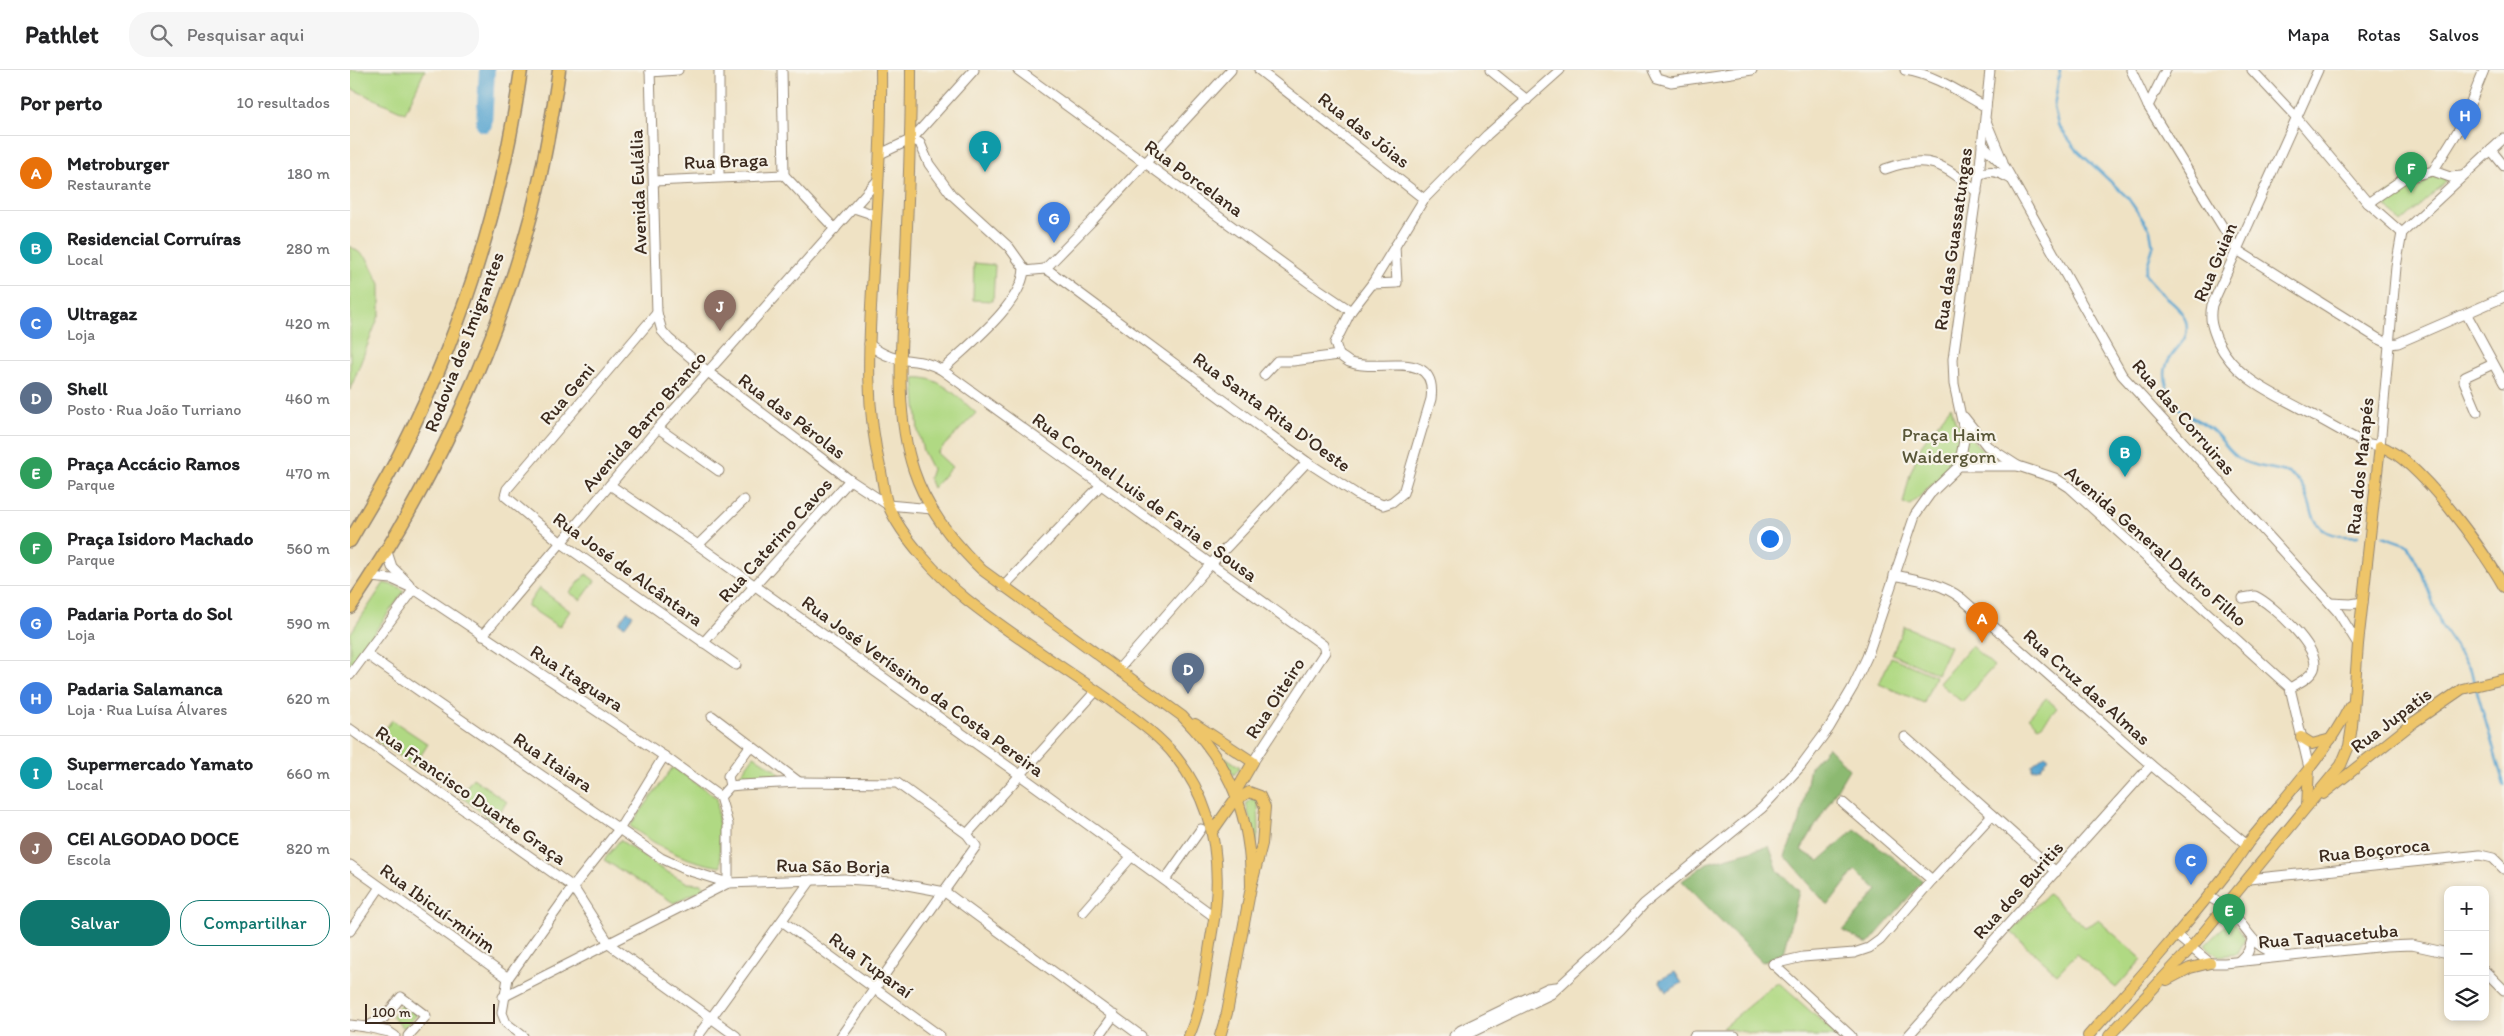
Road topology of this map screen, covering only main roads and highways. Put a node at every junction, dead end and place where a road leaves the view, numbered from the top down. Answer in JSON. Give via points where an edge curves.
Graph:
{"nodes":[{"id":1,"x":521,"y":70,"type":"edge"},
{"id":2,"x":559,"y":70,"type":"edge"},
{"id":3,"x":881,"y":70,"type":"edge"},
{"id":4,"x":911,"y":70,"type":"edge"},
{"id":5,"x":350,"y":542,"type":"edge"},
{"id":6,"x":2504,"y":587,"type":"edge"},
{"id":7,"x":350,"y":607,"type":"edge"},
{"id":8,"x":2504,"y":679,"type":"edge"},
{"id":9,"x":2352,"y":703,"type":"junction"},
{"id":10,"x":1182,"y":716,"type":"junction"},
{"id":11,"x":2301,"y":737,"type":"road end"},
{"id":12,"x":2332,"y":739,"type":"junction"},
{"id":13,"x":2309,"y":768,"type":"junction"},
{"id":14,"x":1236,"y":796,"type":"junction"},
{"id":15,"x":2307,"y":807,"type":"junction"},
{"id":16,"x":1212,"y":832,"type":"junction"},
{"id":17,"x":1251,"y":887,"type":"junction"},
{"id":18,"x":2210,"y":963,"type":"road end"},
{"id":19,"x":2152,"y":991,"type":"junction"},
{"id":20,"x":1189,"y":1036,"type":"edge"},
{"id":21,"x":1220,"y":1036,"type":"edge"},
{"id":22,"x":2088,"y":1036,"type":"edge"},
{"id":23,"x":2109,"y":1036,"type":"edge"}],
"edges":[{"from":1,"to":5,"type":"highway","name":"Rodovia dos Imigrantes","via":[[503,173],[454,332],[402,449]]},
{"from":2,"to":7,"type":"highway","name":"Rodovia dos Imigrantes","via":[[547,146],[531,212],[511,280],[483,354],[440,455],[387,552]]},
{"from":3,"to":16,"type":"main road","via":[[869,401],[888,505],[914,546],[956,590],[993,620],[1139,722],[1175,755],[1194,784]]},
{"from":4,"to":10,"type":"main road","via":[[912,139],[901,361],[904,423],[920,485],[932,509],[958,546],[1003,587]]},
{"from":6,"to":9,"type":"main road","name":"Rua dos Marapés","via":[[2489,560],[2418,473],[2398,455],[2380,446]]},
{"from":8,"to":15,"type":"main road","name":"Rua Jupatis","via":[[2462,689],[2414,722]]},
{"from":9,"to":12,"type":"main road"},
{"from":9,"to":15,"type":"main road","name":"Rua dos Marapés","via":[[2352,726],[2346,755]]},
{"from":10,"to":14,"type":"main road","via":[[1213,751]]},
{"from":10,"to":14,"type":"main road","via":[[1253,762]]},
{"from":11,"to":12,"type":"main road","via":[[2312,744]]},
{"from":12,"to":13,"type":"main road"},
{"from":13,"to":15,"type":"main road"},
{"from":13,"to":22,"type":"main road","via":[[2176,935]]},
{"from":14,"to":16,"type":"main road"},
{"from":14,"to":17,"type":"main road","via":[[1250,842]]},
{"from":14,"to":17,"type":"main road","via":[[1256,793],[1265,807],[1262,844]]},
{"from":15,"to":19,"type":"main road"},
{"from":16,"to":20,"type":"main road","via":[[1219,877],[1215,917],[1200,1000]]},
{"from":17,"to":21,"type":"main road"},
{"from":18,"to":19,"type":"main road","via":[[2174,975]]},
{"from":19,"to":23,"type":"main road"}]}
